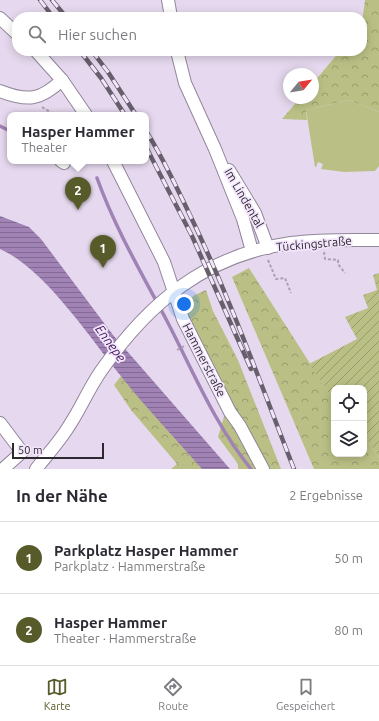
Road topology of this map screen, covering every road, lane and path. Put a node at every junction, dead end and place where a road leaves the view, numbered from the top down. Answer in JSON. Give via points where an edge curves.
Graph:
{"nodes":[{"id":1,"x":168,"y":0,"type":"edge"},
{"id":2,"x":170,"y":12,"type":"edge"},
{"id":3,"x":0,"y":18,"type":"edge"},
{"id":4,"x":12,"y":29,"type":"edge"},
{"id":5,"x":40,"y":56,"type":"edge"},
{"id":6,"x":179,"y":56,"type":"edge"},
{"id":7,"x":62,"y":80,"type":"junction"},
{"id":8,"x":0,"y":91,"type":"edge"},
{"id":9,"x":79,"y":112,"type":"edge"},
{"id":10,"x":215,"y":149,"type":"junction"},
{"id":11,"x":115,"y":164,"type":"edge"},
{"id":12,"x":379,"y":240,"type":"edge"},
{"id":13,"x":321,"y":241,"type":"junction"},
{"id":14,"x":268,"y":248,"type":"junction"},
{"id":15,"x":252,"y":251,"type":"junction"},
{"id":16,"x":269,"y":264,"type":"dead end"},
{"id":17,"x":345,"y":273,"type":"dead end"},
{"id":18,"x":292,"y":293,"type":"dead end"},
{"id":19,"x":170,"y":294,"type":"junction"},
{"id":20,"x":0,"y":423,"type":"edge"},
{"id":21,"x":3,"y":469,"type":"edge"},
{"id":22,"x":36,"y":469,"type":"edge"},
{"id":23,"x":263,"y":469,"type":"edge"}],
"edges":[{"from":1,"to":2,"type":"street"},
{"from":3,"to":4,"type":"street"},
{"from":5,"to":7,"type":"street"},
{"from":6,"to":10,"type":"street","name":"Im Lindental","via":[[185,83]]},
{"from":7,"to":8,"type":"street","via":[[50,91],[33,98],[14,97]]},
{"from":7,"to":9,"type":"street"},
{"from":10,"to":14,"type":"street","name":"Im Lindental","via":[[256,213]]},
{"from":10,"to":15,"type":"street","name":"Im Lindental","via":[[243,219]]},
{"from":11,"to":19,"type":"street","name":"Hammerstraße","via":[[164,262]]},
{"from":12,"to":13,"type":"street","name":"Tückingstraße"},
{"from":13,"to":14,"type":"street","name":"Tückingstraße"},
{"from":13,"to":17,"type":"path","via":[[325,259],[338,260]]},
{"from":14,"to":15,"type":"street","name":"Tückingstraße"},
{"from":15,"to":19,"type":"street","name":"Tückingstraße","via":[[217,265]]},
{"from":16,"to":18,"type":"path","via":[[276,279],[285,278]]},
{"from":19,"to":22,"type":"street","name":"Tückingstraße","via":[[137,325],[100,372],[70,425]]},
{"from":19,"to":23,"type":"street","name":"Hammerstraße","via":[[226,405]]},
{"from":20,"to":21,"type":"street","via":[[22,452]]}]}
